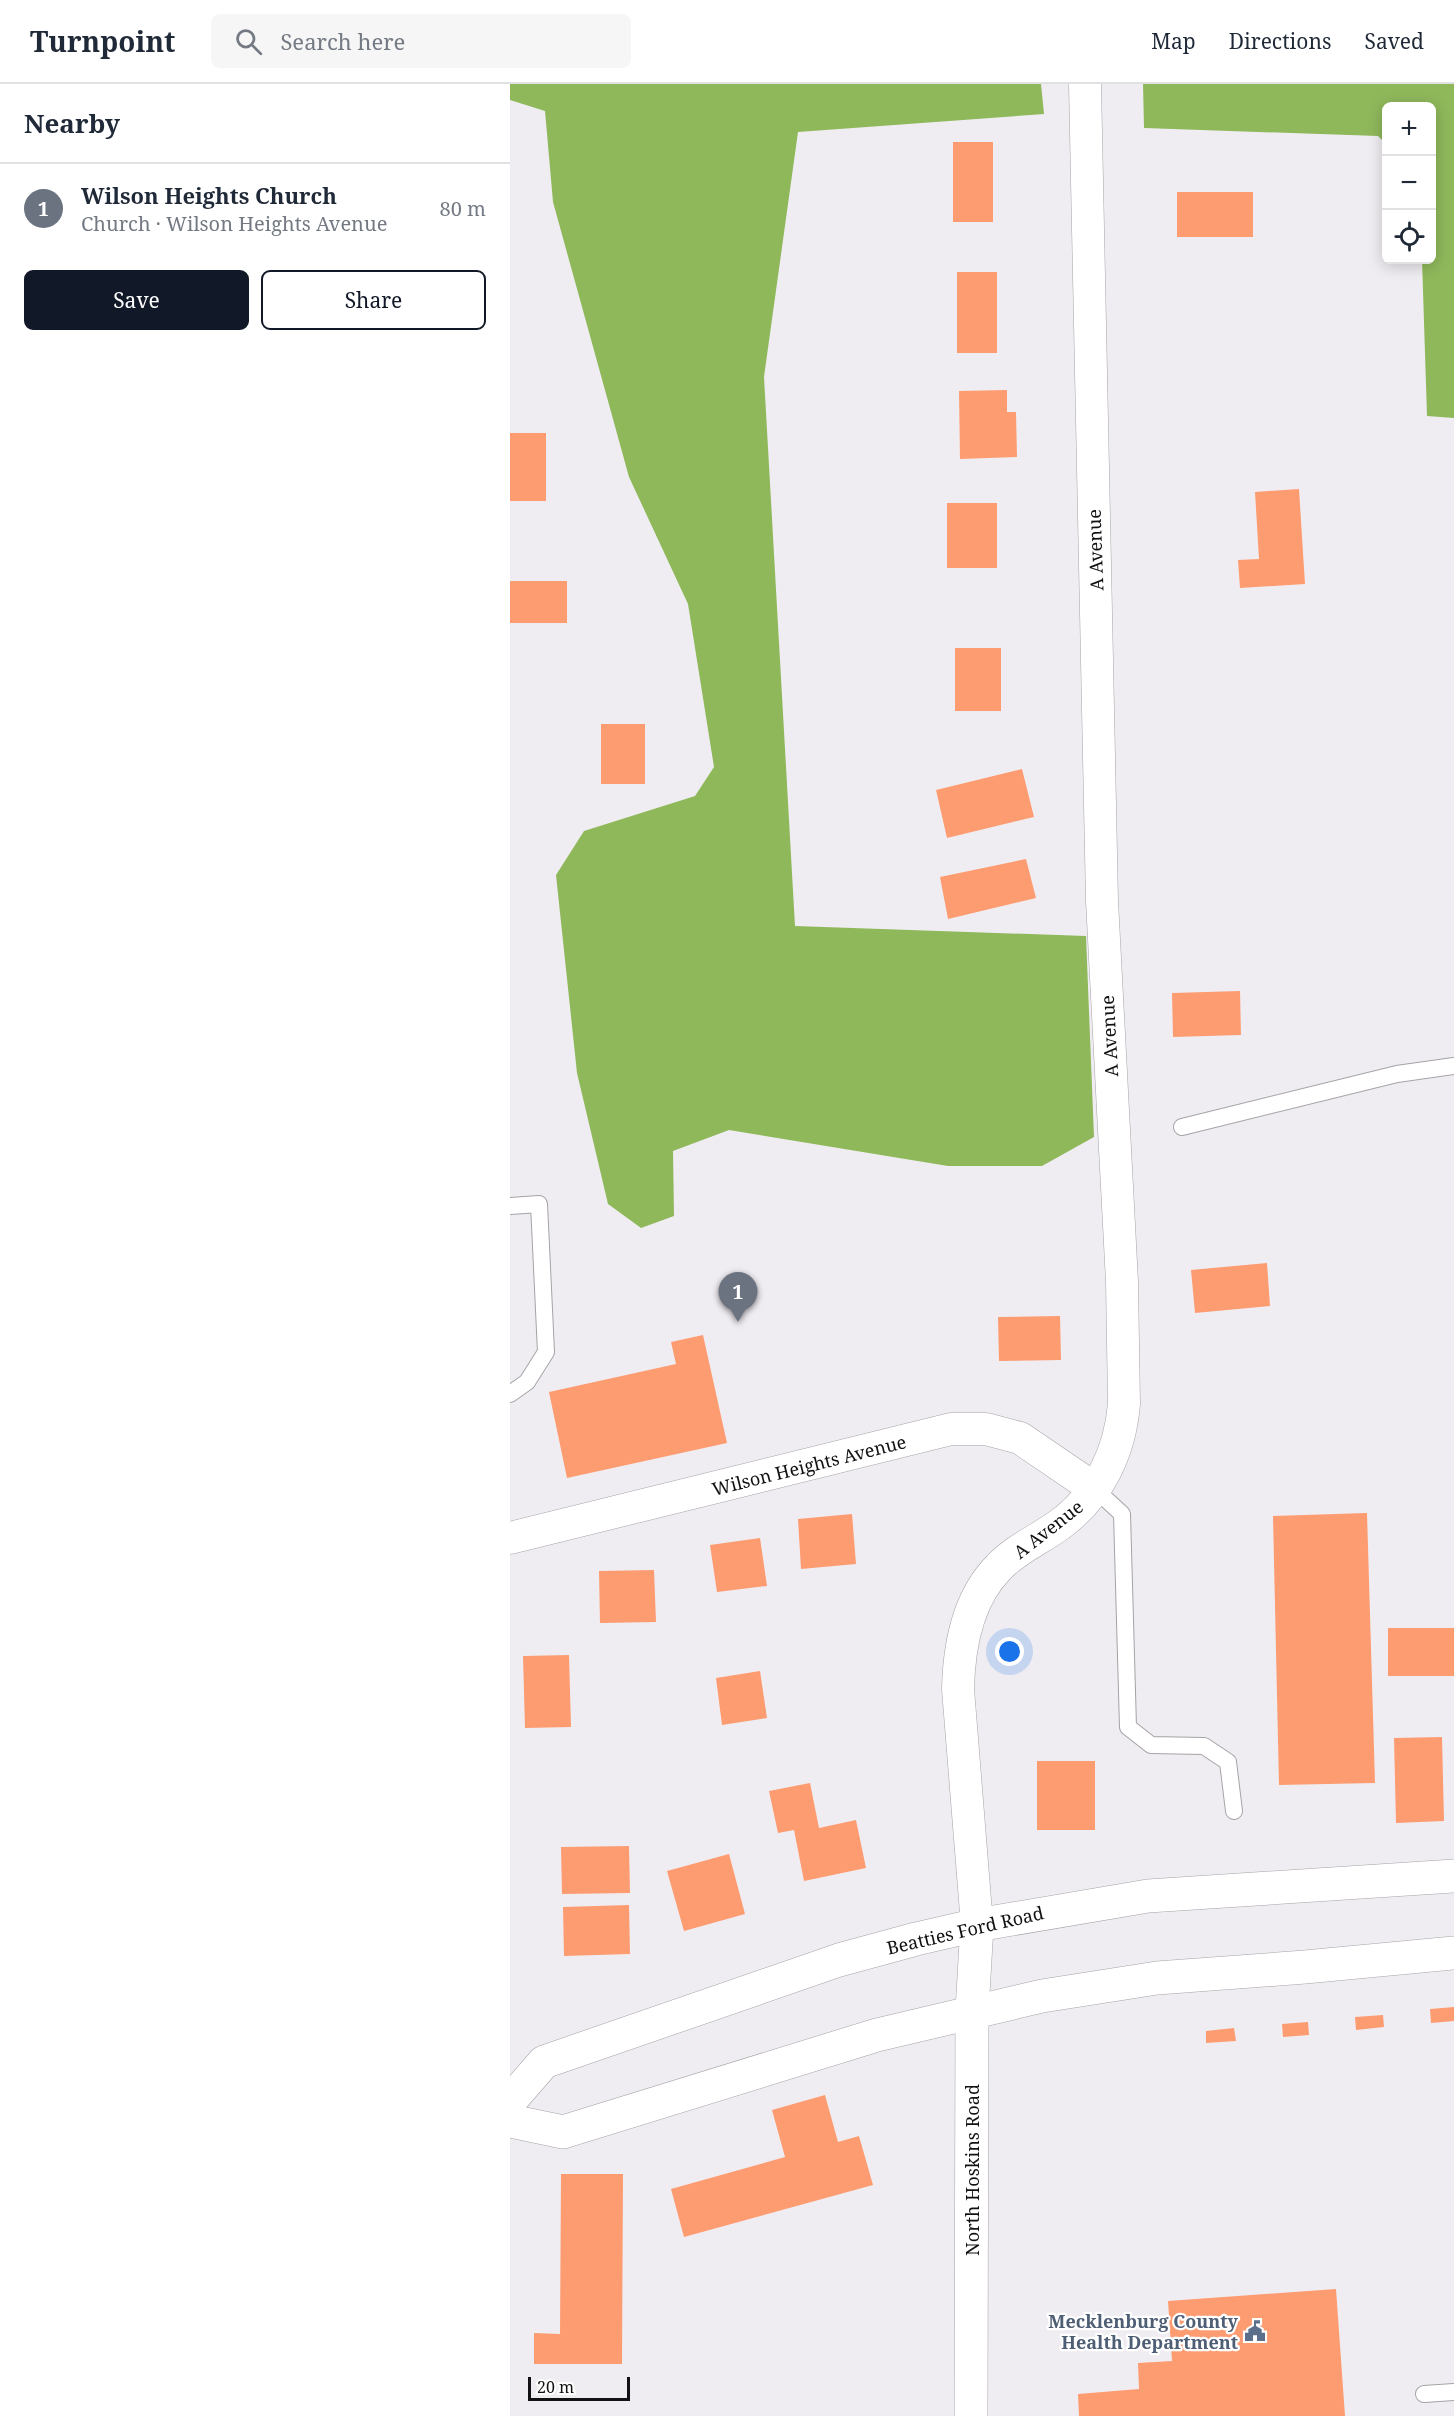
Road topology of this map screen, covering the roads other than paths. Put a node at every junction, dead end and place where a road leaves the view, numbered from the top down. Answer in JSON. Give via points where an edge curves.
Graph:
{"nodes":[{"id":1,"x":1085,"y":84,"type":"edge"},
{"id":2,"x":1454,"y":1066,"type":"edge"},
{"id":3,"x":1182,"y":1127,"type":"dead end"},
{"id":4,"x":510,"y":1206,"type":"edge"},
{"id":5,"x":510,"y":1394,"type":"edge"},
{"id":6,"x":1095,"y":1489,"type":"junction"},
{"id":7,"x":510,"y":1538,"type":"edge"},
{"id":8,"x":1234,"y":1811,"type":"dead end"},
{"id":9,"x":1454,"y":1876,"type":"edge"},
{"id":10,"x":978,"y":1925,"type":"junction"},
{"id":11,"x":1454,"y":1953,"type":"edge"},
{"id":12,"x":972,"y":2011,"type":"junction"},
{"id":13,"x":510,"y":2101,"type":"edge"},
{"id":14,"x":510,"y":2121,"type":"edge"},
{"id":15,"x":1454,"y":2392,"type":"edge"},
{"id":16,"x":1424,"y":2394,"type":"dead end"},
{"id":17,"x":971,"y":2416,"type":"edge"}],
"edges":[{"from":1,"to":6,"type":"street","name":"A Avenue","via":[[1102,902],[1122,1282],[1124,1404],[1111,1462]]},
{"from":2,"to":3,"type":"lane","via":[[1397,1074]]},
{"from":4,"to":5,"type":"lane","via":[[539,1204],[546,1352],[527,1382]]},
{"from":6,"to":7,"type":"street","name":"Wilson Heights Avenue","via":[[1020,1438],[986,1429],[951,1429]]},
{"from":6,"to":8,"type":"lane","via":[[1122,1514],[1128,1727],[1151,1745],[1204,1746],[1228,1762]]},
{"from":6,"to":10,"type":"street","name":"A Avenue","via":[[1059,1525],[999,1567],[984,1586],[963,1635],[958,1689]]},
{"from":9,"to":10,"type":"main road","name":"Beatties Ford Road","via":[[1148,1896]]},
{"from":10,"to":12,"type":"main road","name":"North Hoskins Road"},
{"from":10,"to":13,"type":"main road","name":"Beatties Ford Road","via":[[839,1960],[544,2062]]},
{"from":11,"to":12,"type":"main road","via":[[1158,1978]]},
{"from":12,"to":14,"type":"main road","via":[[800,2057],[563,2132]]},
{"from":12,"to":17,"type":"main road","name":"North Hoskins Road"},
{"from":15,"to":16,"type":"lane"}]}
